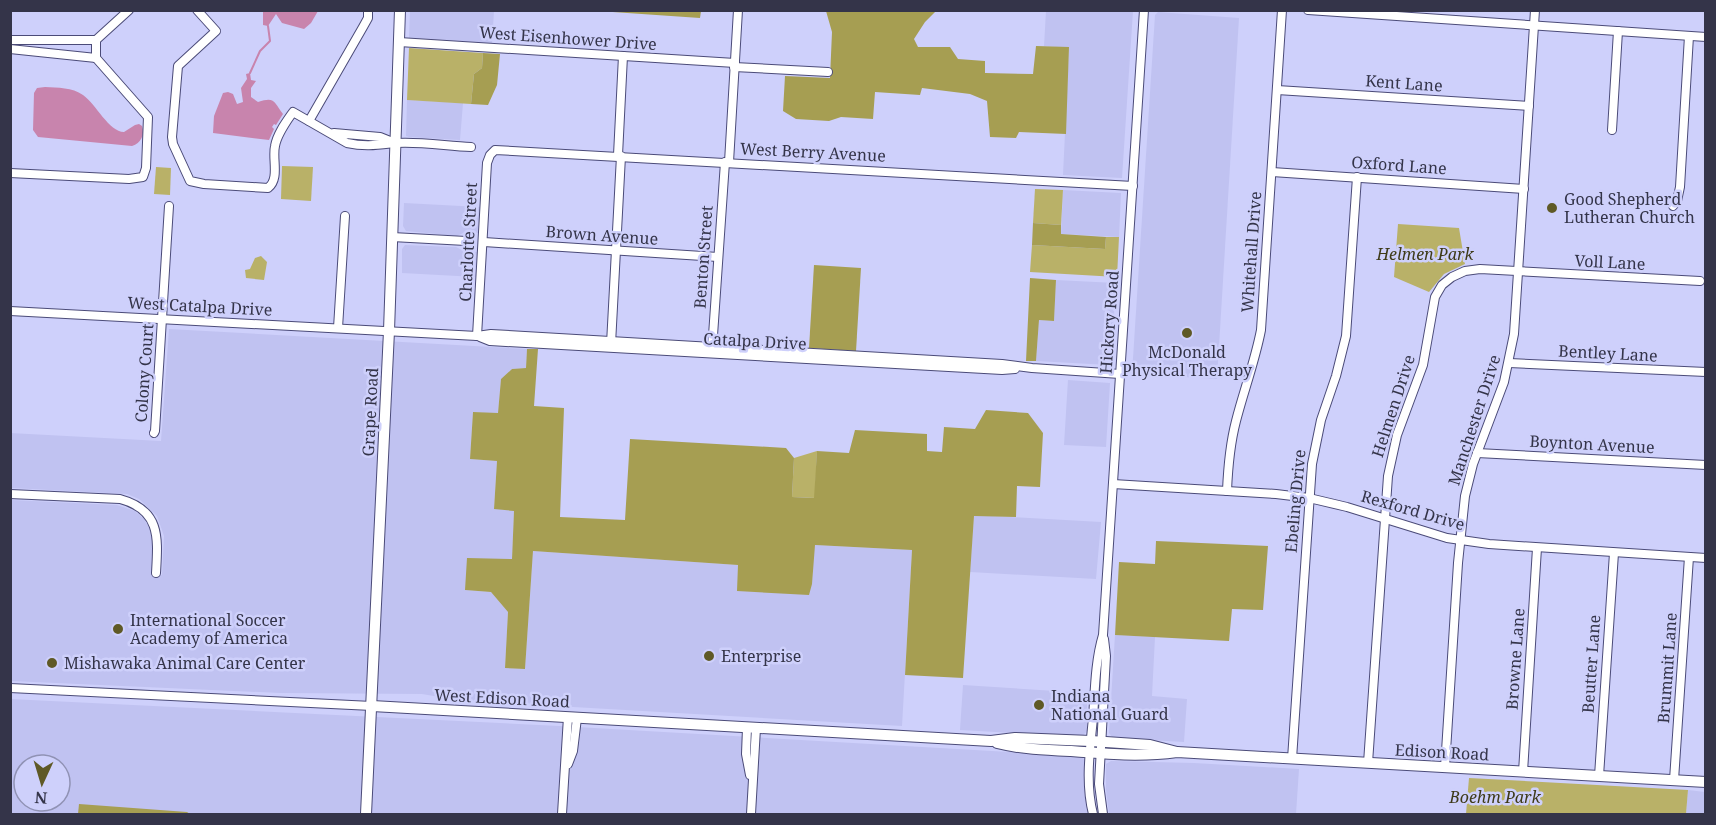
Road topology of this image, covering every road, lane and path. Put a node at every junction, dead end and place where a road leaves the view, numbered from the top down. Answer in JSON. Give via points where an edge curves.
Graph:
{"nodes":[{"id":1,"x":129,"y":10,"type":"edge"},
{"id":2,"x":197,"y":10,"type":"edge"},
{"id":3,"x":368,"y":10,"type":"edge"},
{"id":4,"x":400,"y":10,"type":"edge"},
{"id":5,"x":738,"y":10,"type":"edge"},
{"id":6,"x":1144,"y":10,"type":"edge"},
{"id":7,"x":1282,"y":10,"type":"edge"},
{"id":8,"x":1308,"y":10,"type":"edge"},
{"id":9,"x":1535,"y":10,"type":"edge"},
{"id":10,"x":1450,"y":15,"type":"edge"},
{"id":11,"x":1534,"y":26,"type":"junction"},
{"id":12,"x":1618,"y":31,"type":"junction"},
{"id":13,"x":1689,"y":36,"type":"junction"},
{"id":14,"x":1706,"y":37,"type":"edge"},
{"id":15,"x":10,"y":40,"type":"edge"},
{"id":16,"x":96,"y":40,"type":"junction"},
{"id":17,"x":399,"y":42,"type":"junction"},
{"id":18,"x":10,"y":49,"type":"edge"},
{"id":19,"x":623,"y":56,"type":"junction"},
{"id":20,"x":96,"y":58,"type":"junction"},
{"id":21,"x":734,"y":65,"type":"junction"},
{"id":22,"x":828,"y":72,"type":"dead end"},
{"id":23,"x":1277,"y":90,"type":"junction"},
{"id":24,"x":1529,"y":106,"type":"junction"},
{"id":25,"x":309,"y":121,"type":"junction"},
{"id":26,"x":1612,"y":130,"type":"dead end"},
{"id":27,"x":395,"y":143,"type":"junction"},
{"id":28,"x":471,"y":147,"type":"dead end"},
{"id":29,"x":493,"y":152,"type":"joint"},
{"id":30,"x":620,"y":156,"type":"junction"},
{"id":31,"x":727,"y":162,"type":"junction"},
{"id":32,"x":1272,"y":172,"type":"junction"},
{"id":33,"x":10,"y":173,"type":"edge"},
{"id":34,"x":1357,"y":177,"type":"junction"},
{"id":35,"x":1133,"y":186,"type":"junction"},
{"id":36,"x":1524,"y":189,"type":"junction"},
{"id":37,"x":169,"y":206,"type":"dead end"},
{"id":38,"x":1673,"y":206,"type":"dead end"},
{"id":39,"x":345,"y":216,"type":"dead end"},
{"id":40,"x":392,"y":237,"type":"junction"},
{"id":41,"x":466,"y":242,"type":"dead end"},
{"id":42,"x":484,"y":242,"type":"junction"},
{"id":43,"x":616,"y":250,"type":"junction"},
{"id":44,"x":718,"y":257,"type":"junction"},
{"id":45,"x":1519,"y":272,"type":"junction"},
{"id":46,"x":1700,"y":281,"type":"dead end"},
{"id":47,"x":10,"y":311,"type":"edge"},
{"id":48,"x":162,"y":320,"type":"junction"},
{"id":49,"x":338,"y":328,"type":"junction"},
{"id":50,"x":389,"y":332,"type":"junction"},
{"id":51,"x":477,"y":336,"type":"junction"},
{"id":52,"x":610,"y":344,"type":"junction"},
{"id":53,"x":712,"y":350,"type":"junction"},
{"id":54,"x":1509,"y":363,"type":"junction"},
{"id":55,"x":1706,"y":372,"type":"edge"},
{"id":56,"x":1120,"y":374,"type":"junction"},
{"id":57,"x":154,"y":433,"type":"dead end"},
{"id":58,"x":1477,"y":453,"type":"junction"},
{"id":59,"x":1706,"y":465,"type":"edge"},
{"id":60,"x":1113,"y":484,"type":"junction"},
{"id":61,"x":1227,"y":491,"type":"junction"},
{"id":62,"x":10,"y":494,"type":"edge"},
{"id":63,"x":1309,"y":498,"type":"junction"},
{"id":64,"x":1384,"y":519,"type":"junction"},
{"id":65,"x":1460,"y":540,"type":"junction"},
{"id":66,"x":1537,"y":548,"type":"junction"},
{"id":67,"x":1614,"y":553,"type":"junction"},
{"id":68,"x":1689,"y":557,"type":"junction"},
{"id":69,"x":1706,"y":558,"type":"edge"},
{"id":70,"x":156,"y":573,"type":"dead end"},
{"id":71,"x":10,"y":688,"type":"edge"},
{"id":72,"x":372,"y":705,"type":"junction"},
{"id":73,"x":572,"y":717,"type":"junction"},
{"id":74,"x":752,"y":728,"type":"junction"},
{"id":75,"x":1096,"y":747,"type":"junction"},
{"id":76,"x":1292,"y":759,"type":"junction"},
{"id":77,"x":1368,"y":763,"type":"junction"},
{"id":78,"x":1445,"y":768,"type":"junction"},
{"id":79,"x":1523,"y":772,"type":"junction"},
{"id":80,"x":1599,"y":776,"type":"junction"},
{"id":81,"x":1674,"y":780,"type":"junction"},
{"id":82,"x":1706,"y":782,"type":"edge"},
{"id":83,"x":366,"y":814,"type":"edge"},
{"id":84,"x":562,"y":814,"type":"edge"},
{"id":85,"x":751,"y":814,"type":"edge"},
{"id":86,"x":1093,"y":814,"type":"edge"},
{"id":87,"x":1103,"y":814,"type":"edge"}],
"edges":[{"from":1,"to":16,"type":"street"},
{"from":2,"to":25,"type":"street","via":[[216,31],[178,66],[172,137],[190,181],[268,188],[274,179],[275,146],[293,112]]},
{"from":3,"to":25,"type":"street","via":[[368,18]]},
{"from":4,"to":17,"type":"main road","name":"Grape Road"},
{"from":5,"to":21,"type":"street","name":"Benton Street"},
{"from":6,"to":35,"type":"street","name":"Hickory Road"},
{"from":7,"to":23,"type":"street","name":"Whitehall Drive"},
{"from":8,"to":10,"type":"street"},
{"from":9,"to":11,"type":"street","name":"Manchester Drive"},
{"from":10,"to":11,"type":"street"},
{"from":11,"to":12,"type":"street"},
{"from":11,"to":24,"type":"street","name":"Manchester Drive"},
{"from":12,"to":13,"type":"street"},
{"from":12,"to":26,"type":"street"},
{"from":13,"to":14,"type":"street"},
{"from":13,"to":38,"type":"street","via":[[1680,187]]},
{"from":15,"to":16,"type":"street"},
{"from":16,"to":20,"type":"street"},
{"from":17,"to":19,"type":"street","name":"West Eisenhower Drive"},
{"from":17,"to":27,"type":"main road","name":"Grape Road"},
{"from":18,"to":20,"type":"street"},
{"from":19,"to":21,"type":"street","name":"West Eisenhower Drive"},
{"from":19,"to":30,"type":"street"},
{"from":20,"to":33,"type":"street","via":[[148,117],[143,177]]},
{"from":21,"to":22,"type":"street","name":"West Eisenhower Drive"},
{"from":21,"to":31,"type":"street","name":"Benton Street"},
{"from":23,"to":24,"type":"street","name":"Kent Lane"},
{"from":23,"to":32,"type":"street","name":"Whitehall Drive"},
{"from":24,"to":36,"type":"street","name":"Manchester Drive"},
{"from":25,"to":27,"type":"street","via":[[325,130],[380,137]]},
{"from":27,"to":28,"type":"street"},
{"from":27,"to":40,"type":"main road","name":"Grape Road"},
{"from":29,"to":30,"type":"street","name":"West Berry Avenue","via":[[501,149]]},
{"from":29,"to":42,"type":"street","name":"Charlotte Street","via":[[487,163]]},
{"from":30,"to":31,"type":"street","name":"West Berry Avenue"},
{"from":30,"to":43,"type":"street"},
{"from":31,"to":35,"type":"street","name":"West Berry Avenue"},
{"from":31,"to":44,"type":"street","name":"Benton Street"},
{"from":32,"to":34,"type":"street","name":"Oxford Lane"},
{"from":32,"to":61,"type":"street","name":"Whitehall Drive","via":[[1261,330],[1235,423]]},
{"from":34,"to":36,"type":"street","name":"Oxford Lane"},
{"from":34,"to":63,"type":"street","name":"Ebeling Drive","via":[[1346,336],[1316,438]]},
{"from":35,"to":56,"type":"street","name":"Hickory Road"},
{"from":36,"to":45,"type":"street","name":"Manchester Drive"},
{"from":37,"to":48,"type":"street","name":"Colony Court"},
{"from":39,"to":49,"type":"street"},
{"from":40,"to":41,"type":"street"},
{"from":40,"to":50,"type":"main road","name":"Grape Road"},
{"from":42,"to":43,"type":"street","name":"Brown Avenue"},
{"from":42,"to":51,"type":"street","name":"Charlotte Street"},
{"from":43,"to":44,"type":"street","name":"Brown Avenue"},
{"from":43,"to":52,"type":"street"},
{"from":44,"to":53,"type":"street","name":"Benton Street"},
{"from":45,"to":46,"type":"street","name":"Voll Lane"},
{"from":45,"to":54,"type":"street","name":"Manchester Drive"},
{"from":45,"to":64,"type":"street","name":"Helmen Drive","via":[[1465,271],[1446,281],[1438,291],[1423,365],[1393,448]]},
{"from":47,"to":48,"type":"street","name":"West Catalpa Drive"},
{"from":48,"to":49,"type":"street","name":"West Catalpa Drive"},
{"from":48,"to":57,"type":"street","name":"Colony Court"},
{"from":49,"to":50,"type":"street","name":"West Catalpa Drive"},
{"from":50,"to":51,"type":"street","name":"Catalpa Drive"},
{"from":50,"to":72,"type":"main road","name":"Grape Road"},
{"from":51,"to":52,"type":"street","name":"Catalpa Drive","via":[[490,341]]},
{"from":52,"to":53,"type":"street","name":"Catalpa Drive"},
{"from":53,"to":56,"type":"street","name":"Catalpa Drive"},
{"from":54,"to":55,"type":"street","name":"Bentley Lane"},
{"from":54,"to":58,"type":"street","name":"Manchester Drive"},
{"from":56,"to":60,"type":"street","name":"Hickory Road"},
{"from":58,"to":59,"type":"street","name":"Boynton Avenue"},
{"from":58,"to":65,"type":"street","name":"Manchester Drive","via":[[1465,496]]},
{"from":60,"to":61,"type":"street","name":"Rexford Drive"},
{"from":60,"to":75,"type":"street","name":"Hickory Road","via":[[1103,635],[1106,656]]},
{"from":61,"to":63,"type":"street","name":"Rexford Drive"},
{"from":62,"to":70,"type":"street","via":[[130,501],[144,511],[155,528]]},
{"from":63,"to":64,"type":"street","name":"Rexford Drive"},
{"from":63,"to":76,"type":"street","name":"Ebeling Drive"},
{"from":64,"to":65,"type":"street","name":"Rexford Drive"},
{"from":64,"to":77,"type":"street","name":"Helmen Drive"},
{"from":65,"to":66,"type":"street","name":"Rexford Drive"},
{"from":65,"to":78,"type":"street","name":"Manchester Drive"},
{"from":66,"to":67,"type":"street","name":"Rexford Drive"},
{"from":66,"to":79,"type":"street","name":"Browne Lane"},
{"from":67,"to":68,"type":"street","name":"Rexford Drive"},
{"from":67,"to":80,"type":"street","name":"Beutter Lane"},
{"from":68,"to":69,"type":"street","name":"Rexford Drive"},
{"from":68,"to":81,"type":"street","name":"Brummit Lane"},
{"from":71,"to":72,"type":"street","name":"West Edison Road"},
{"from":72,"to":73,"type":"main road","name":"West Edison Road"},
{"from":72,"to":83,"type":"main road","name":"Grape Road"},
{"from":73,"to":74,"type":"main road","name":"West Edison Road"},
{"from":73,"to":84,"type":"street"},
{"from":74,"to":75,"type":"main road","name":"West Edison Road","via":[[991,741],[1015,748]]},
{"from":74,"to":85,"type":"street","via":[[746,754],[752,781]]},
{"from":75,"to":76,"type":"main road","name":"Edison Road","via":[[1149,756],[1177,752]]},
{"from":75,"to":86,"type":"street","name":"Hickory Road","via":[[1089,784]]},
{"from":75,"to":87,"type":"street","name":"Hickory Road"},
{"from":76,"to":77,"type":"main road","name":"Edison Road"},
{"from":77,"to":78,"type":"main road","name":"Edison Road"},
{"from":78,"to":79,"type":"main road","name":"Edison Road"},
{"from":79,"to":80,"type":"main road","name":"Edison Road"},
{"from":80,"to":81,"type":"main road","name":"Edison Road"},
{"from":81,"to":82,"type":"main road","name":"Edison Road"}]}
